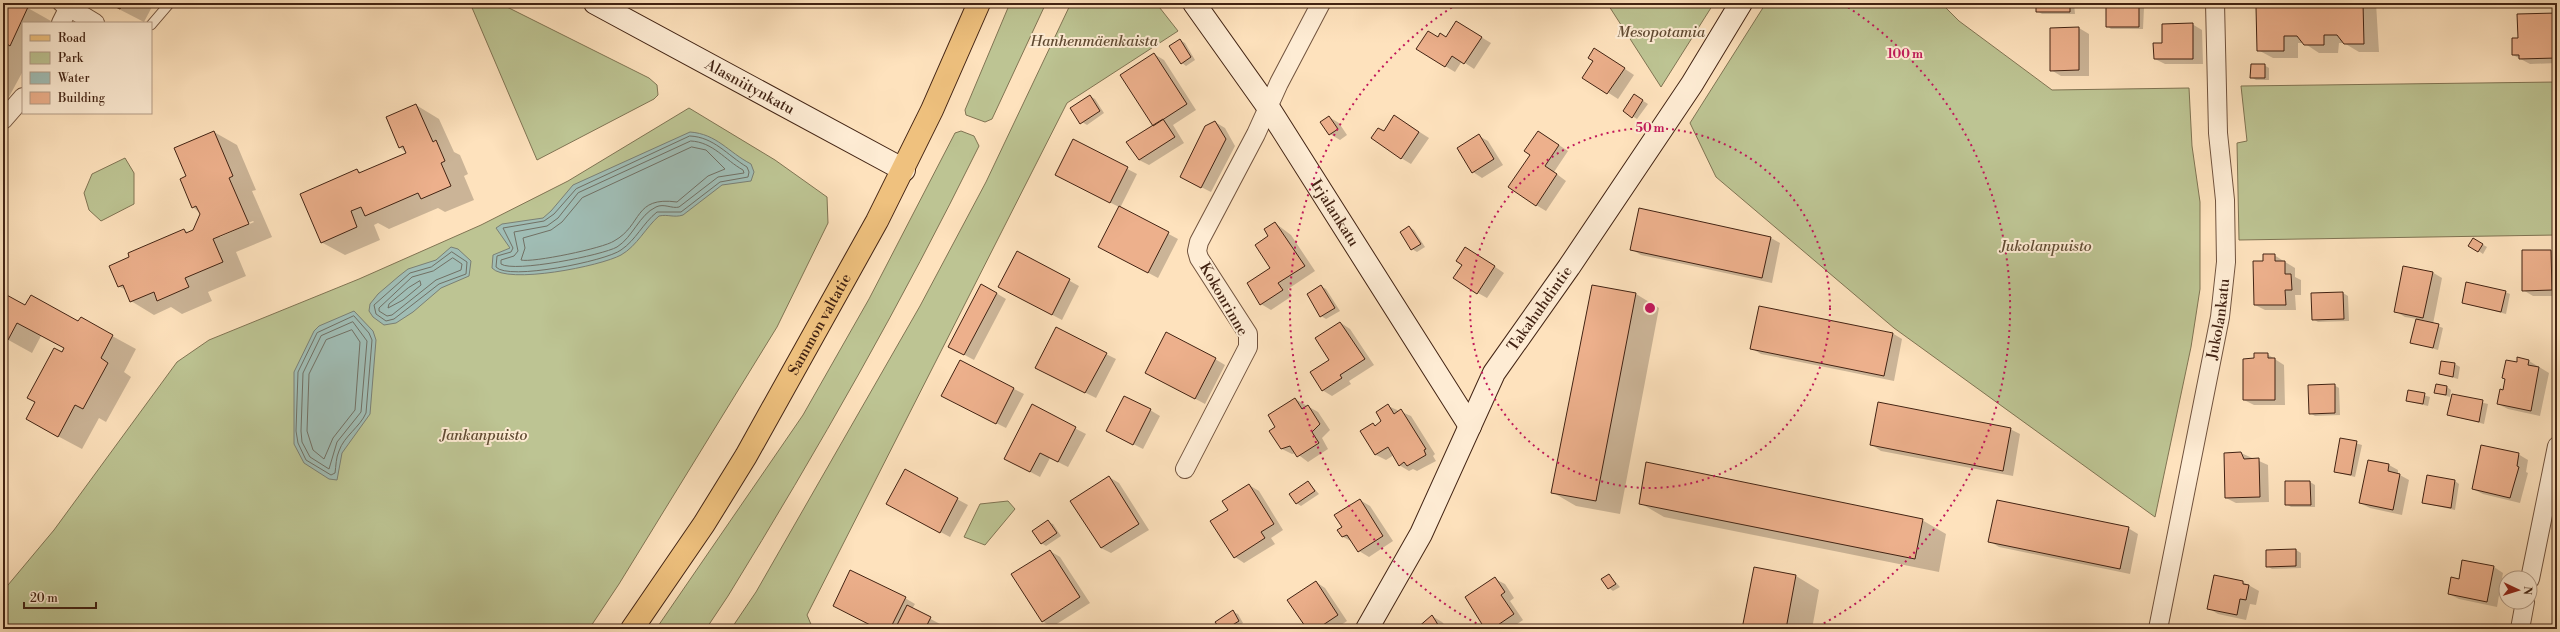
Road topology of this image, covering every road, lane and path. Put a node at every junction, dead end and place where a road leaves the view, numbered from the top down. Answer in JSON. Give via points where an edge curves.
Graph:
{"nodes":[{"id":1,"x":595,"y":3,"type":"edge"},
{"id":2,"x":979,"y":3,"type":"edge"},
{"id":3,"x":1194,"y":3,"type":"edge"},
{"id":4,"x":1321,"y":3,"type":"edge"},
{"id":5,"x":1741,"y":3,"type":"edge"},
{"id":6,"x":2215,"y":3,"type":"edge"},
{"id":7,"x":169,"y":4,"type":"dead end"},
{"id":8,"x":66,"y":5,"type":"edge"},
{"id":9,"x":61,"y":22,"type":"edge"},
{"id":10,"x":93,"y":22,"type":"edge"},
{"id":11,"x":152,"y":24,"type":"edge"},
{"id":12,"x":22,"y":98,"type":"edge"},
{"id":13,"x":1268,"y":108,"type":"junction"},
{"id":14,"x":3,"y":120,"type":"edge"},
{"id":15,"x":904,"y":170,"type":"junction"},
{"id":16,"x":1470,"y":426,"type":"junction"},
{"id":17,"x":2557,"y":446,"type":"edge"},
{"id":18,"x":1186,"y":469,"type":"dead end"},
{"id":19,"x":2532,"y":570,"type":"edge"},
{"id":20,"x":2524,"y":610,"type":"edge"},
{"id":21,"x":632,"y":629,"type":"edge"},
{"id":22,"x":1367,"y":629,"type":"edge"},
{"id":23,"x":2158,"y":629,"type":"edge"},
{"id":24,"x":2520,"y":629,"type":"edge"}],
"edges":[{"from":1,"to":15,"type":"street","name":"Alasniitynkatu"},
{"from":2,"to":15,"type":"main road","name":"Sammon valtatie"},
{"from":3,"to":13,"type":"street","name":"Irjalankatu"},
{"from":4,"to":13,"type":"street","name":"Kokonrinne"},
{"from":5,"to":16,"type":"street","name":"Takahuhdintie","via":[[1688,91],[1494,373]]},
{"from":6,"to":23,"type":"street","name":"Jukolankatu","via":[[2218,133],[2226,262],[2220,317]]},
{"from":7,"to":11,"type":"lane"},
{"from":8,"to":9,"type":"street"},
{"from":8,"to":10,"type":"street"},
{"from":12,"to":14,"type":"street"},
{"from":13,"to":16,"type":"street","name":"Irjalankatu"},
{"from":13,"to":18,"type":"street","name":"Kokonrinne","via":[[1199,242],[1199,258],[1248,334],[1248,347]]},
{"from":15,"to":21,"type":"main road","name":"Sammon valtatie","via":[[746,456],[704,524]]},
{"from":16,"to":22,"type":"street","name":"Takahuhdintie","via":[[1420,536]]},
{"from":17,"to":19,"type":"street"},
{"from":20,"to":24,"type":"street"}]}
